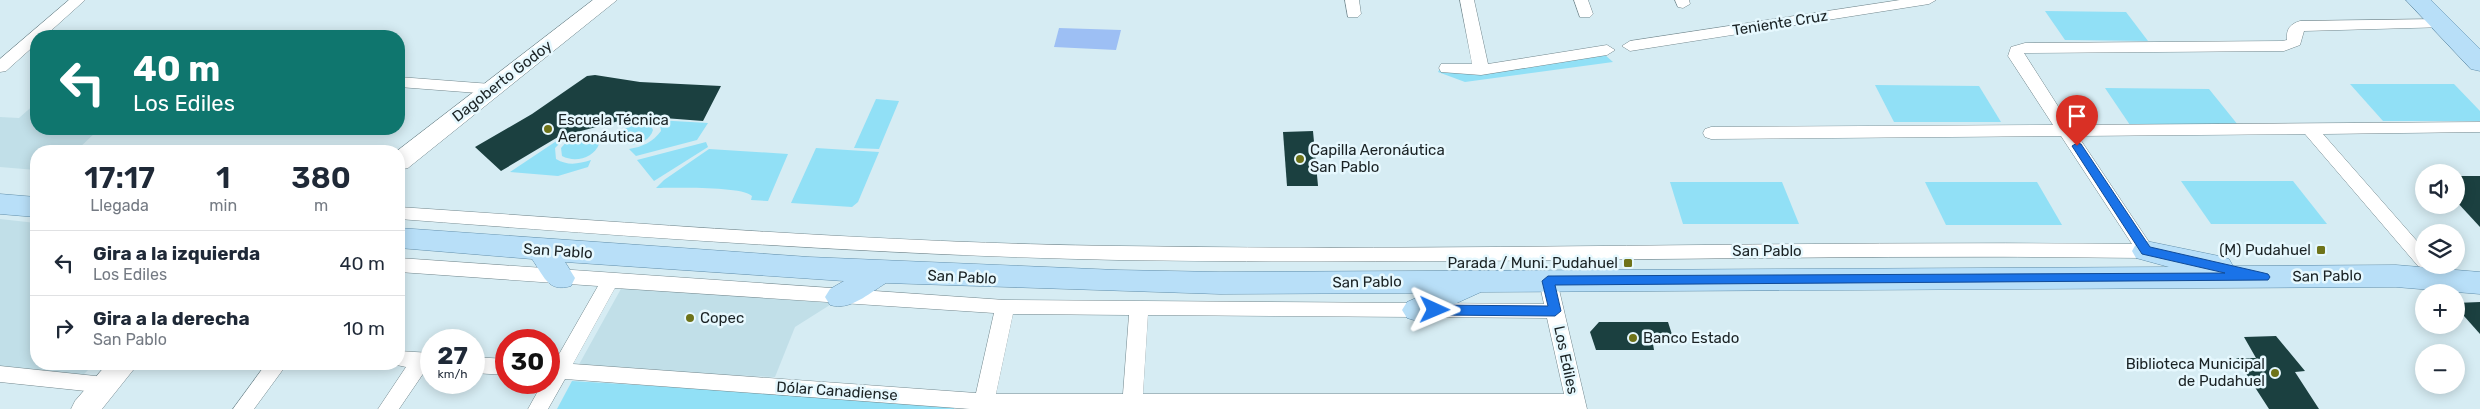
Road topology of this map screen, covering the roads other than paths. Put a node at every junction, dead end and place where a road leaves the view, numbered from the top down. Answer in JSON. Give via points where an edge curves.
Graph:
{"nodes":[{"id":1,"x":78,"y":0,"type":"edge"},
{"id":2,"x":606,"y":0,"type":"edge"},
{"id":3,"x":1467,"y":0,"type":"edge"},
{"id":4,"x":1929,"y":0,"type":"edge"},
{"id":5,"x":2418,"y":0,"type":"edge"},
{"id":6,"x":2440,"y":0,"type":"edge"},
{"id":7,"x":2442,"y":24,"type":"junction"},
{"id":8,"x":43,"y":30,"type":"edge"},
{"id":9,"x":2480,"y":39,"type":"edge"},
{"id":10,"x":30,"y":41,"type":"edge"},
{"id":11,"x":1630,"y":46,"type":"dead end"},
{"id":12,"x":0,"y":49,"type":"edge"},
{"id":13,"x":1607,"y":50,"type":"dead end"},
{"id":14,"x":19,"y":51,"type":"junction"},
{"id":15,"x":30,"y":52,"type":"edge"},
{"id":16,"x":2480,"y":63,"type":"edge"},
{"id":17,"x":0,"y":67,"type":"edge"},
{"id":18,"x":1447,"y":68,"type":"dead end"},
{"id":19,"x":1481,"y":70,"type":"junction"},
{"id":20,"x":405,"y":83,"type":"edge"},
{"id":21,"x":491,"y":90,"type":"junction"},
{"id":22,"x":2480,"y":128,"type":"edge"},
{"id":23,"x":2310,"y":129,"type":"junction"},
{"id":24,"x":2067,"y":131,"type":"junction"},
{"id":25,"x":1711,"y":133,"type":"dead end"},
{"id":26,"x":405,"y":157,"type":"edge"},
{"id":27,"x":0,"y":204,"type":"edge"},
{"id":28,"x":30,"y":206,"type":"edge"},
{"id":29,"x":405,"y":213,"type":"edge"},
{"id":30,"x":405,"y":239,"type":"edge"},
{"id":31,"x":2415,"y":240,"type":"edge"},
{"id":32,"x":541,"y":250,"type":"junction"},
{"id":33,"x":2146,"y":250,"type":"junction"},
{"id":34,"x":2465,"y":264,"type":"edge"},
{"id":35,"x":2480,"y":264,"type":"edge"},
{"id":36,"x":405,"y":265,"type":"edge"},
{"id":37,"x":2415,"y":271,"type":"edge"},
{"id":38,"x":879,"y":273,"type":"junction"},
{"id":39,"x":2396,"y":276,"type":"junction"},
{"id":40,"x":2264,"y":277,"type":"junction"},
{"id":41,"x":561,"y":278,"type":"junction"},
{"id":42,"x":610,"y":281,"type":"junction"},
{"id":43,"x":1478,"y":281,"type":"junction"},
{"id":44,"x":1548,"y":281,"type":"junction"},
{"id":45,"x":2480,"y":283,"type":"edge"},
{"id":46,"x":840,"y":297,"type":"junction"},
{"id":47,"x":1006,"y":307,"type":"junction"},
{"id":48,"x":1139,"y":309,"type":"junction"},
{"id":49,"x":1417,"y":310,"type":"junction"},
{"id":50,"x":1555,"y":311,"type":"junction"},
{"id":51,"x":405,"y":359,"type":"edge"},
{"id":52,"x":560,"y":360,"type":"edge"},
{"id":53,"x":420,"y":361,"type":"edge"},
{"id":54,"x":420,"y":369,"type":"edge"},
{"id":55,"x":119,"y":370,"type":"edge"},
{"id":56,"x":272,"y":370,"type":"edge"},
{"id":57,"x":560,"y":370,"type":"edge"},
{"id":58,"x":0,"y":374,"type":"edge"},
{"id":59,"x":106,"y":385,"type":"junction"},
{"id":60,"x":544,"y":394,"type":"edge"},
{"id":61,"x":984,"y":405,"type":"edge"},
{"id":62,"x":1132,"y":405,"type":"edge"},
{"id":63,"x":1277,"y":405,"type":"edge"},
{"id":64,"x":1422,"y":406,"type":"edge"},
{"id":65,"x":1576,"y":406,"type":"edge"},
{"id":66,"x":85,"y":409,"type":"edge"},
{"id":67,"x":243,"y":409,"type":"edge"},
{"id":68,"x":388,"y":409,"type":"edge"},
{"id":69,"x":538,"y":409,"type":"edge"}],
"edges":[{"from":1,"to":8,"type":"street"},
{"from":2,"to":21,"type":"street","name":"Dagoberto Godoy"},
{"from":3,"to":19,"type":"street"},
{"from":4,"to":11,"type":"street","name":"Teniente Cruz"},
{"from":5,"to":7,"type":"main road"},
{"from":6,"to":9,"type":"main road"},
{"from":7,"to":16,"type":"main road"},
{"from":7,"to":24,"type":"street","via":[[2300,26],[2294,31],[2295,42],[2284,46],[2016,50],[2016,56]]},
{"from":10,"to":14,"type":"street"},
{"from":12,"to":14,"type":"street"},
{"from":13,"to":19,"type":"street"},
{"from":14,"to":15,"type":"street"},
{"from":14,"to":17,"type":"street"},
{"from":18,"to":19,"type":"street"},
{"from":20,"to":21,"type":"street"},
{"from":21,"to":26,"type":"street","name":"Dagoberto Godoy"},
{"from":22,"to":23,"type":"street"},
{"from":23,"to":24,"type":"street"},
{"from":23,"to":31,"type":"street"},
{"from":24,"to":25,"type":"street"},
{"from":24,"to":33,"type":"street"},
{"from":27,"to":28,"type":"main road"},
{"from":29,"to":33,"type":"street","name":"San Pablo","via":[[860,244],[1110,252],[1568,254]]},
{"from":30,"to":32,"type":"main road","name":"San Pablo"},
{"from":32,"to":38,"type":"main road","name":"San Pablo"},
{"from":32,"to":41,"type":"main road"},
{"from":33,"to":40,"type":"main road"},
{"from":34,"to":35,"type":"main road","name":"San Pablo"},
{"from":36,"to":41,"type":"street","name":"San Pablo"},
{"from":37,"to":39,"type":"main road","name":"San Pablo"},
{"from":38,"to":43,"type":"main road","name":"San Pablo","via":[[1117,282]]},
{"from":38,"to":46,"type":"main road"},
{"from":39,"to":40,"type":"main road","name":"San Pablo"},
{"from":39,"to":45,"type":"main road","name":"San Pablo"},
{"from":40,"to":44,"type":"main road","name":"San Pablo"},
{"from":41,"to":42,"type":"street","name":"San Pablo"},
{"from":42,"to":46,"type":"street","name":"San Pablo"},
{"from":42,"to":52,"type":"street"},
{"from":43,"to":44,"type":"main road","name":"San Pablo"},
{"from":43,"to":49,"type":"main road"},
{"from":44,"to":50,"type":"street","name":"Los Ediles"},
{"from":46,"to":47,"type":"street","name":"San Pablo"},
{"from":47,"to":48,"type":"street","name":"San Pablo"},
{"from":47,"to":61,"type":"street"},
{"from":48,"to":49,"type":"street","name":"San Pablo"},
{"from":48,"to":62,"type":"street"},
{"from":49,"to":50,"type":"street","name":"San Pablo"},
{"from":50,"to":65,"type":"street","name":"Los Ediles"},
{"from":51,"to":53,"type":"street"},
{"from":54,"to":68,"type":"street"},
{"from":55,"to":59,"type":"street"},
{"from":56,"to":67,"type":"street"},
{"from":57,"to":61,"type":"street","name":"Dólar Canadiense"},
{"from":58,"to":59,"type":"street"},
{"from":59,"to":66,"type":"street"},
{"from":60,"to":69,"type":"street"},
{"from":61,"to":62,"type":"street","name":"Dólar Canadiense"},
{"from":62,"to":63,"type":"street","name":"Dólar Canadiense"},
{"from":63,"to":64,"type":"street","name":"Dólar Canadiense"},
{"from":64,"to":65,"type":"street","name":"Dólar Canadiense"}]}
